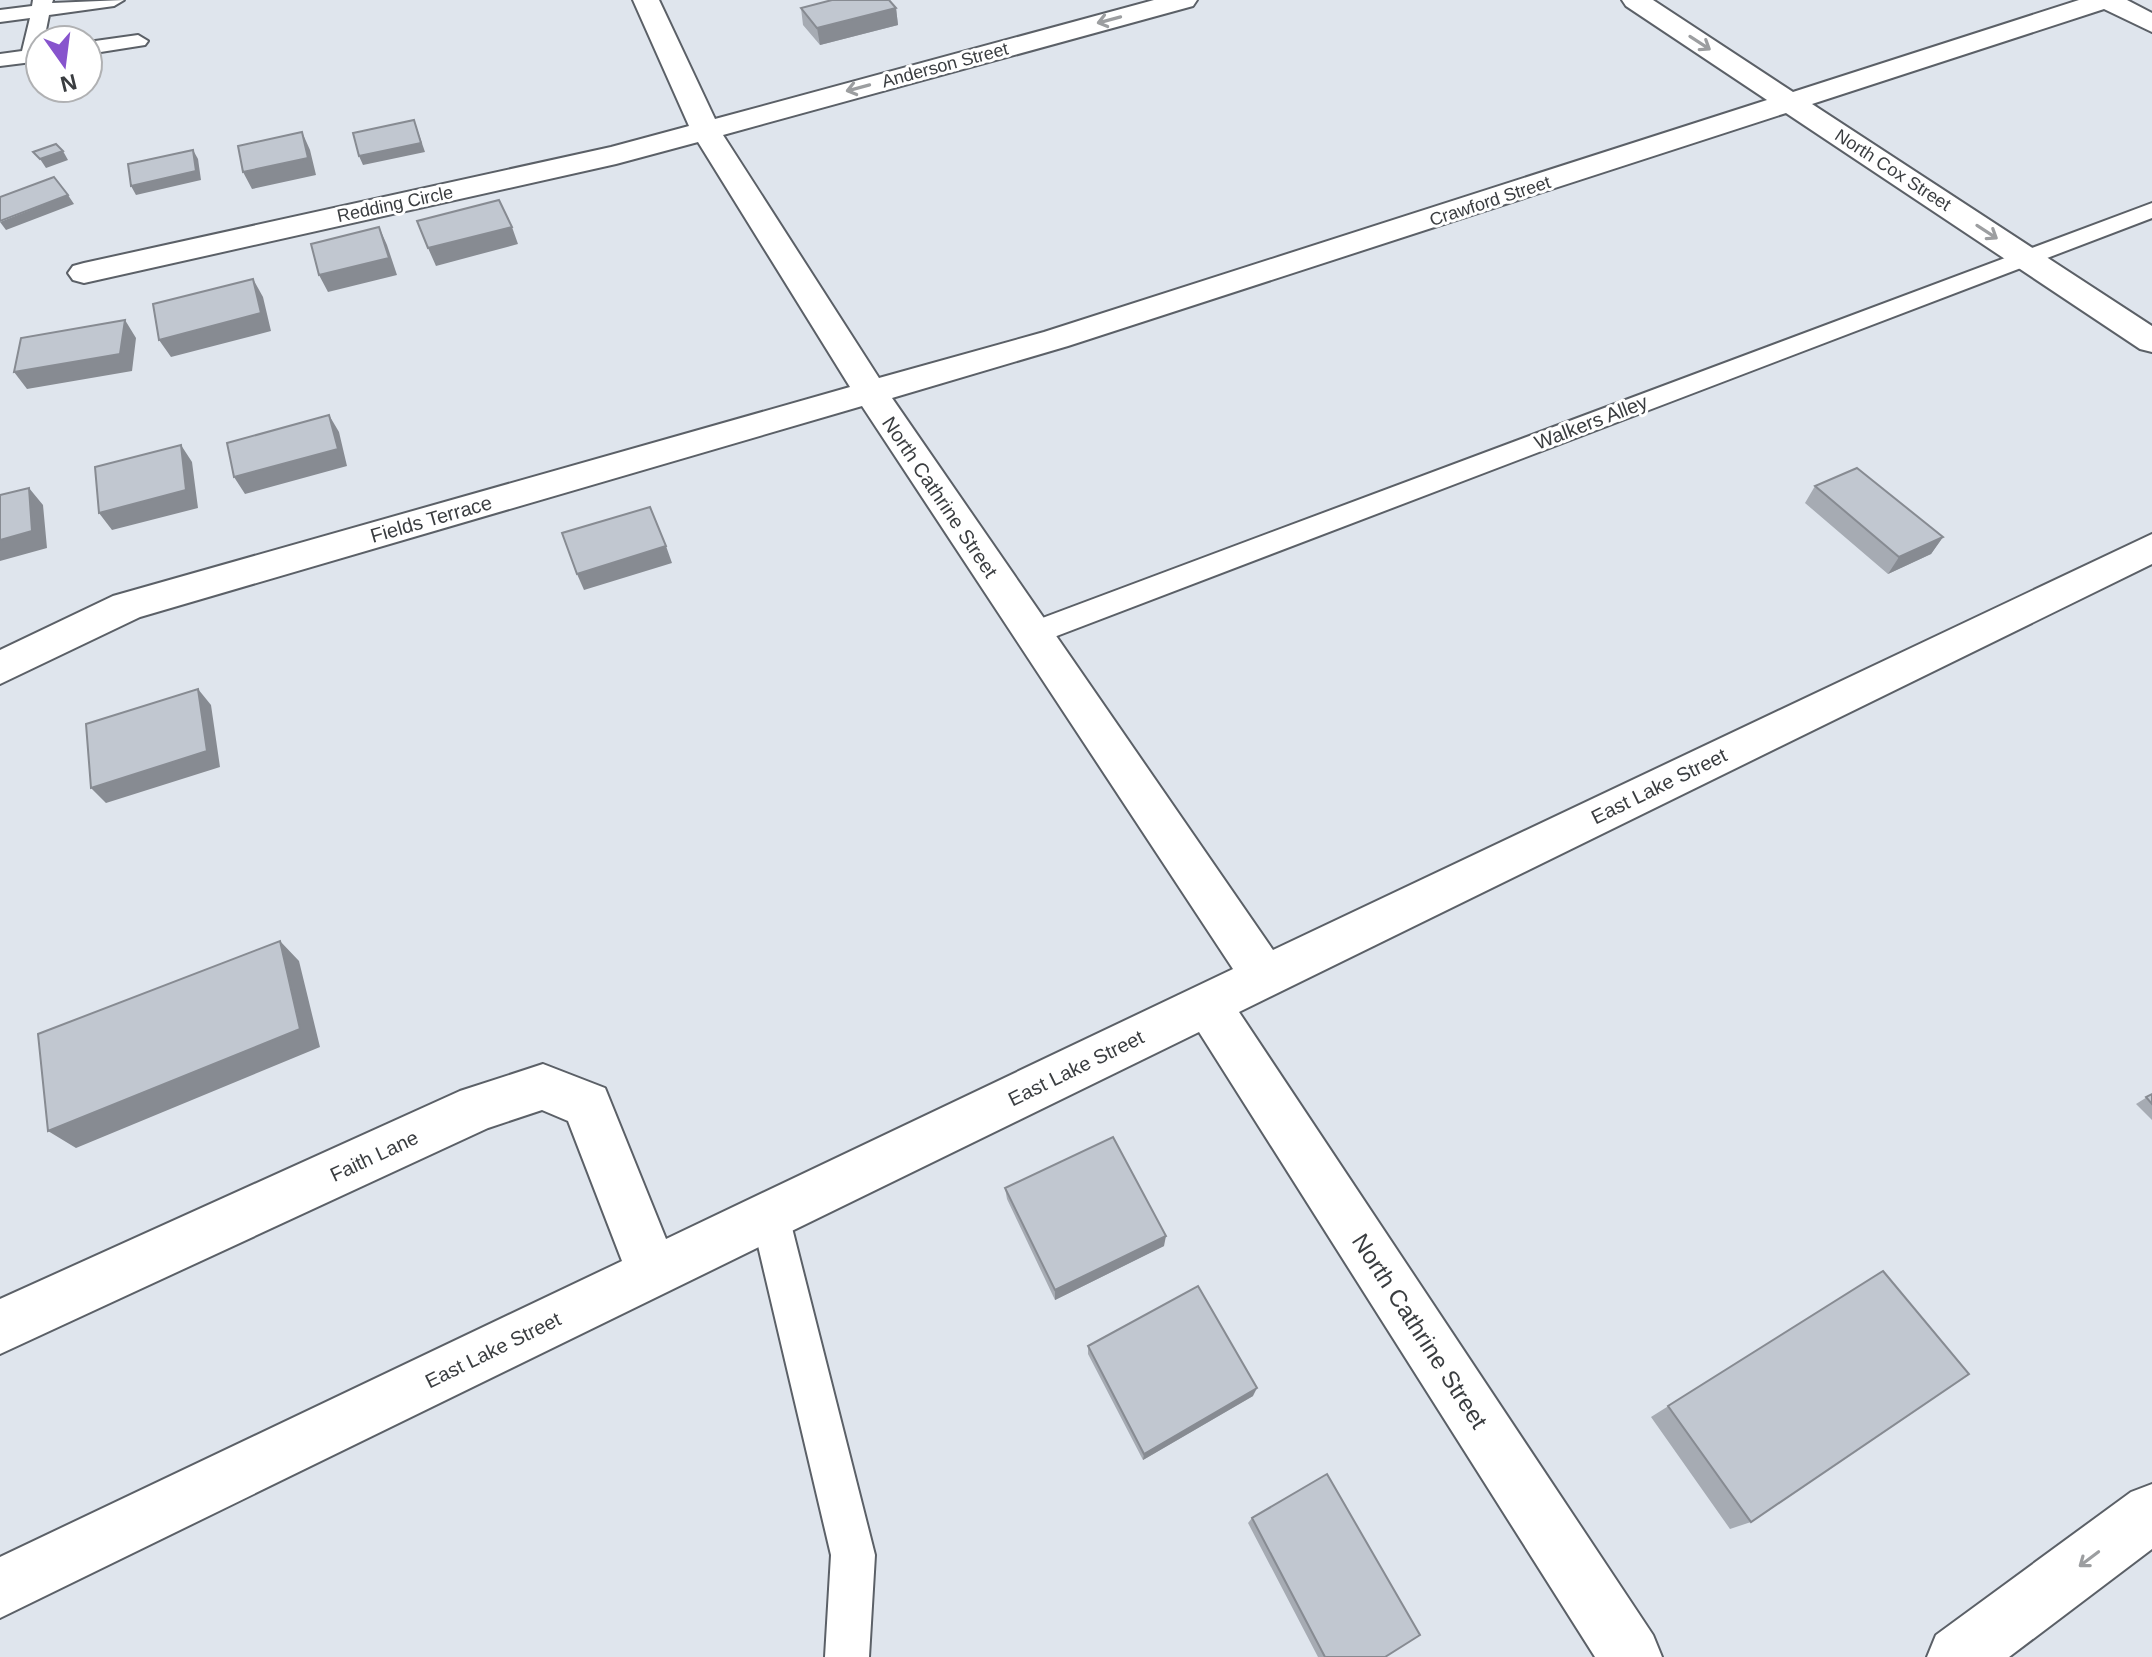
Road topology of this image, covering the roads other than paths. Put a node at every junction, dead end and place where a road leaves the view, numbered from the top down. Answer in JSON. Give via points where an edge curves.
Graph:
{"nodes":[{"id":1,"x":114,"y":0,"type":"edge"},
{"id":2,"x":646,"y":0,"type":"edge"},
{"id":3,"x":1184,"y":0,"type":"edge"},
{"id":4,"x":1635,"y":0,"type":"edge"},
{"id":5,"x":2107,"y":0,"type":"edge"},
{"id":6,"x":42,"y":5,"type":"edge"},
{"id":7,"x":0,"y":16,"type":"edge"},
{"id":8,"x":2152,"y":24,"type":"edge"},
{"id":9,"x":138,"y":41,"type":"dead end"},
{"id":10,"x":104,"y":46,"type":"edge"},
{"id":11,"x":24,"y":57,"type":"edge"},
{"id":12,"x":0,"y":60,"type":"edge"},
{"id":13,"x":1791,"y":103,"type":"junction"},
{"id":14,"x":705,"y":129,"type":"junction"},
{"id":15,"x":2152,"y":210,"type":"edge"},
{"id":16,"x":2026,"y":258,"type":"junction"},
{"id":17,"x":84,"y":273,"type":"dead end"},
{"id":18,"x":2152,"y":341,"type":"edge"},
{"id":19,"x":871,"y":393,"type":"junction"},
{"id":20,"x":2152,"y":548,"type":"edge"},
{"id":21,"x":1031,"y":634,"type":"junction"},
{"id":22,"x":0,"y":668,"type":"edge"},
{"id":23,"x":1265,"y":977,"type":"junction"},
{"id":24,"x":1208,"y":1005,"type":"junction"},
{"id":25,"x":770,"y":1216,"type":"junction"},
{"id":26,"x":653,"y":1273,"type":"junction"},
{"id":27,"x":0,"y":1327,"type":"edge"},
{"id":28,"x":2152,"y":1513,"type":"edge"},
{"id":29,"x":0,"y":1588,"type":"edge"},
{"id":30,"x":847,"y":1657,"type":"edge"},
{"id":31,"x":1631,"y":1657,"type":"edge"},
{"id":32,"x":1958,"y":1657,"type":"edge"}],
"edges":[{"from":1,"to":6,"type":"lane"},
{"from":2,"to":14,"type":"street","name":"North Cathrine Street"},
{"from":3,"to":14,"type":"street","name":"Anderson Street","one_way":true},
{"from":4,"to":13,"type":"street","name":"North Cox Street","one_way":true},
{"from":5,"to":8,"type":"street"},
{"from":5,"to":13,"type":"street","name":"Crawford Street"},
{"from":6,"to":7,"type":"lane"},
{"from":9,"to":10,"type":"lane"},
{"from":11,"to":12,"type":"lane"},
{"from":13,"to":16,"type":"street","name":"North Cox Street","one_way":true},
{"from":13,"to":19,"type":"street","name":"Crawford Street","via":[[1222,288]]},
{"from":14,"to":17,"type":"street","name":"Redding Circle","via":[[616,155]]},
{"from":14,"to":19,"type":"street","name":"North Cathrine Street"},
{"from":15,"to":16,"type":"lane","name":"Walkers Alley"},
{"from":16,"to":18,"type":"street","name":"North Cox Street"},
{"from":16,"to":21,"type":"lane","name":"Walkers Alley"},
{"from":19,"to":21,"type":"street","name":"North Cathrine Street"},
{"from":19,"to":22,"type":"street","name":"Fields Terrace","via":[[127,606]]},
{"from":20,"to":23,"type":"street","name":"East Lake Street"},
{"from":21,"to":23,"type":"street","name":"North Cathrine Street"},
{"from":23,"to":24,"type":"street","name":"East Lake Street"},
{"from":24,"to":25,"type":"street","name":"East Lake Street"},
{"from":24,"to":31,"type":"street","name":"North Cathrine Street"},
{"from":25,"to":26,"type":"street","name":"East Lake Street"},
{"from":25,"to":30,"type":"lane","via":[[853,1555]]},
{"from":26,"to":27,"type":"street","name":"Faith Lane","via":[[587,1105],[543,1087],[478,1108]]},
{"from":26,"to":29,"type":"street","name":"East Lake Street"},
{"from":28,"to":32,"type":"street","one_way":true}]}
